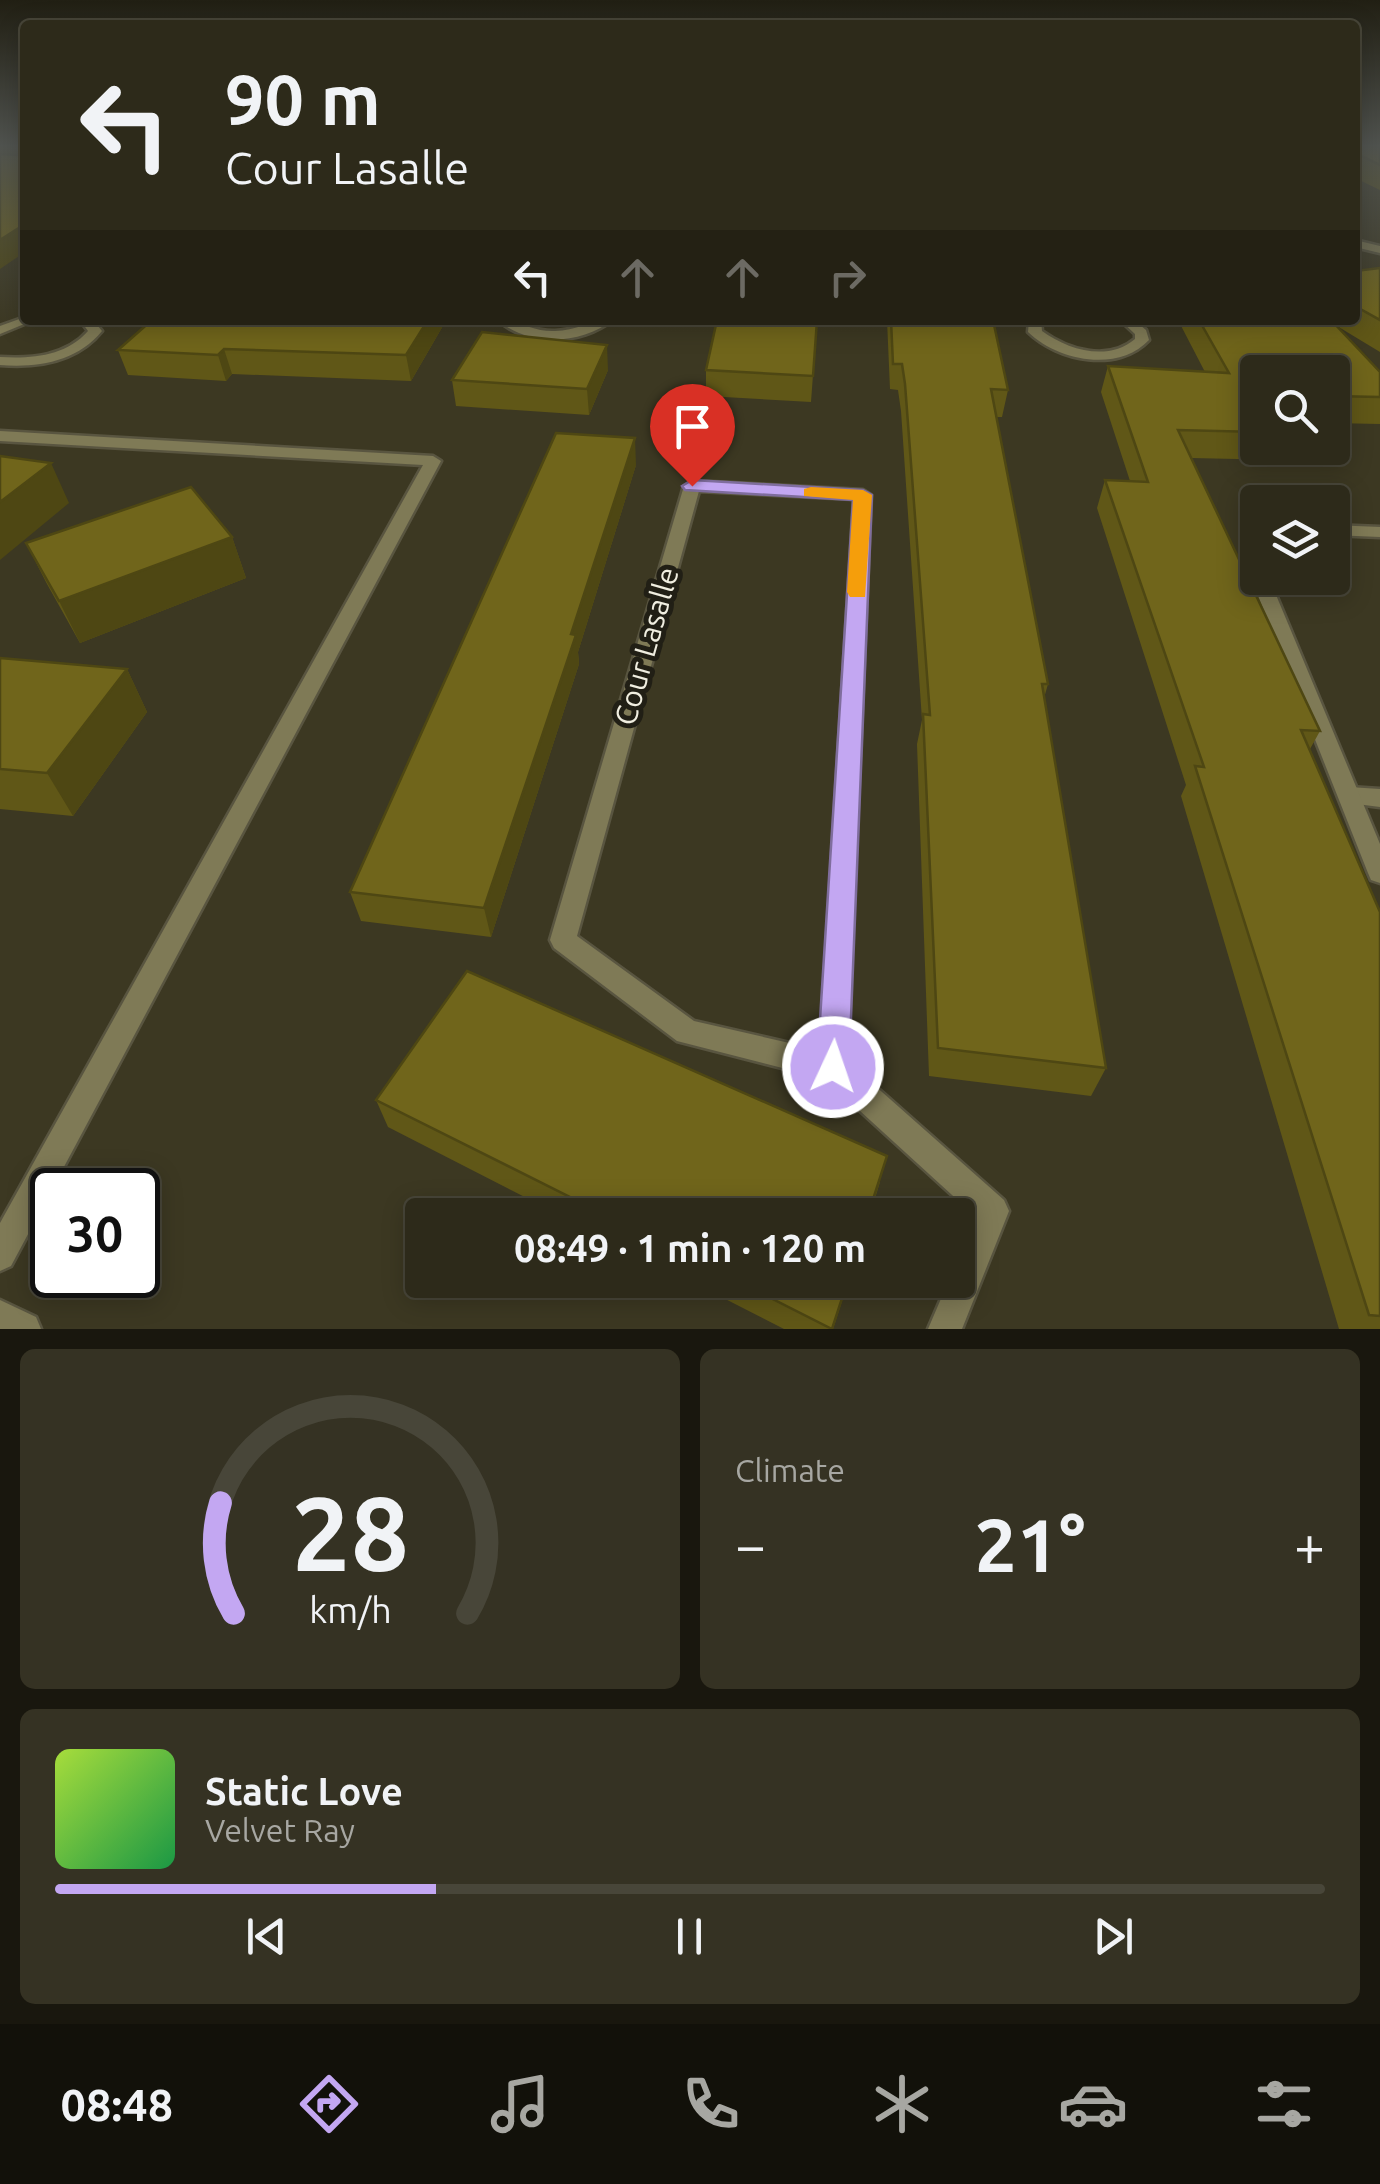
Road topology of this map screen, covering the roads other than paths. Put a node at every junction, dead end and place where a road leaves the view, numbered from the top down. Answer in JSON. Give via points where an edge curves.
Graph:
{"nodes":[{"id":1,"x":90,"y":325,"type":"edge"},
{"id":2,"x":512,"y":325,"type":"edge"},
{"id":3,"x":597,"y":325,"type":"edge"},
{"id":4,"x":1035,"y":325,"type":"edge"},
{"id":5,"x":1132,"y":325,"type":"edge"},
{"id":6,"x":0,"y":361,"type":"edge"},
{"id":7,"x":0,"y":436,"type":"edge"},
{"id":8,"x":1350,"y":531,"type":"edge"},
{"id":9,"x":1380,"y":532,"type":"edge"},
{"id":10,"x":1267,"y":595,"type":"edge"},
{"id":11,"x":1348,"y":796,"type":"junction"},
{"id":12,"x":1380,"y":798,"type":"edge"},
{"id":13,"x":1380,"y":874,"type":"edge"},
{"id":14,"x":833,"y":1067,"type":"junction"},
{"id":15,"x":0,"y":1255,"type":"edge"},
{"id":16,"x":0,"y":1317,"type":"edge"},
{"id":17,"x":24,"y":1329,"type":"edge"},
{"id":18,"x":945,"y":1329,"type":"edge"}],
"edges":[{"from":1,"to":6,"type":"street","via":[[94,331],[80,346],[48,358]]},
{"from":2,"to":3,"type":"street","via":[[554,334]]},
{"from":4,"to":5,"type":"street","via":[[1043,340],[1093,354],[1137,347],[1141,333]]},
{"from":7,"to":15,"type":"street","via":[[433,462]]},
{"from":8,"to":9,"type":"street"},
{"from":10,"to":11,"type":"street"},
{"from":11,"to":12,"type":"street"},
{"from":11,"to":13,"type":"street"},
{"from":14,"to":14,"type":"street","name":"Cour Lasalle","via":[[863,495],[692,486],[563,940],[687,1032]]},
{"from":14,"to":18,"type":"street","name":"Cour Lasalle","via":[[993,1211]]},
{"from":16,"to":17,"type":"street"}]}
